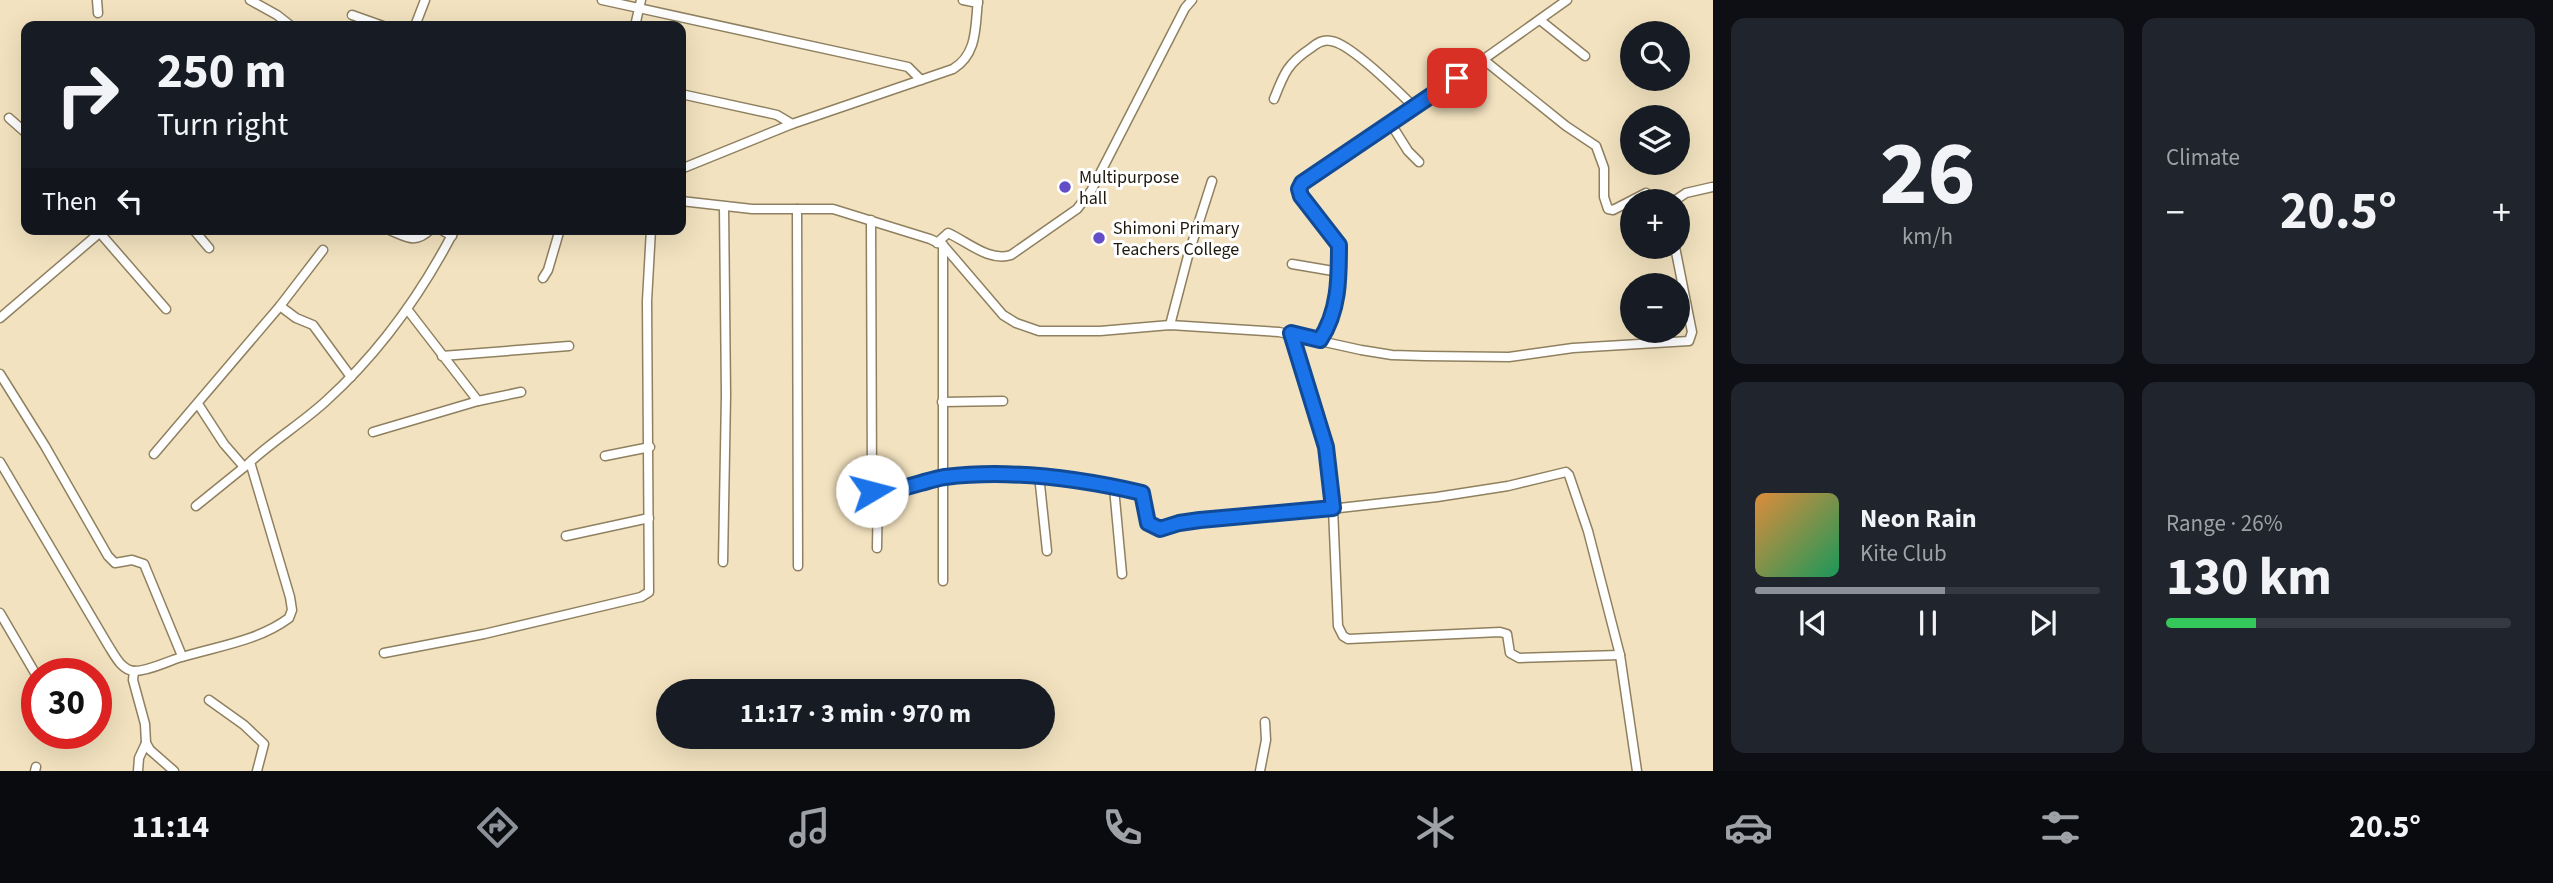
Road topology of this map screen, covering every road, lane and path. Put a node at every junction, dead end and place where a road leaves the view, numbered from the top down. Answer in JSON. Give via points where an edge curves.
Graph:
{"nodes":[{"id":1,"x":97,"y":0,"type":"edge"},
{"id":2,"x":250,"y":0,"type":"edge"},
{"id":3,"x":425,"y":0,"type":"edge"},
{"id":4,"x":602,"y":0,"type":"edge"},
{"id":5,"x":963,"y":0,"type":"edge"},
{"id":6,"x":1192,"y":0,"type":"edge"},
{"id":7,"x":1567,"y":0,"type":"edge"},
{"id":8,"x":978,"y":2,"type":"edge"},
{"id":9,"x":640,"y":4,"type":"edge"},
{"id":10,"x":97,"y":13,"type":"dead end"},
{"id":11,"x":352,"y":15,"type":"dead end"},
{"id":12,"x":1540,"y":20,"type":"junction"},
{"id":13,"x":283,"y":21,"type":"edge"},
{"id":14,"x":369,"y":21,"type":"edge"},
{"id":15,"x":417,"y":21,"type":"edge"},
{"id":16,"x":1585,"y":56,"type":"dead end"},
{"id":17,"x":1484,"y":60,"type":"junction"},
{"id":18,"x":921,"y":80,"type":"junction"},
{"id":19,"x":686,"y":95,"type":"edge"},
{"id":20,"x":1274,"y":99,"type":"dead end"},
{"id":21,"x":1415,"y":108,"type":"junction"},
{"id":22,"x":9,"y":118,"type":"dead end"},
{"id":23,"x":792,"y":124,"type":"junction"},
{"id":24,"x":1391,"y":124,"type":"junction"},
{"id":25,"x":21,"y":129,"type":"edge"},
{"id":26,"x":1419,"y":162,"type":"dead end"},
{"id":27,"x":686,"y":167,"type":"edge"},
{"id":28,"x":1212,"y":181,"type":"dead end"},
{"id":29,"x":1712,"y":187,"type":"edge"},
{"id":30,"x":1690,"y":192,"type":"edge"},
{"id":31,"x":686,"y":202,"type":"edge"},
{"id":32,"x":1620,"y":206,"type":"edge"},
{"id":33,"x":724,"y":207,"type":"junction"},
{"id":34,"x":797,"y":209,"type":"junction"},
{"id":35,"x":871,"y":220,"type":"junction"},
{"id":36,"x":97,"y":235,"type":"edge"},
{"id":37,"x":105,"y":235,"type":"edge"},
{"id":38,"x":198,"y":235,"type":"edge"},
{"id":39,"x":404,"y":235,"type":"edge"},
{"id":40,"x":426,"y":235,"type":"edge"},
{"id":41,"x":452,"y":235,"type":"edge"},
{"id":42,"x":558,"y":235,"type":"edge"},
{"id":43,"x":651,"y":235,"type":"edge"},
{"id":44,"x":940,"y":244,"type":"junction"},
{"id":45,"x":209,"y":248,"type":"dead end"},
{"id":46,"x":323,"y":250,"type":"dead end"},
{"id":47,"x":1677,"y":259,"type":"edge"},
{"id":48,"x":1292,"y":264,"type":"dead end"},
{"id":49,"x":1339,"y":272,"type":"junction"},
{"id":50,"x":543,"y":278,"type":"dead end"},
{"id":51,"x":280,"y":306,"type":"junction"},
{"id":52,"x":166,"y":309,"type":"dead end"},
{"id":53,"x":407,"y":309,"type":"junction"},
{"id":54,"x":1,"y":313,"type":"edge"},
{"id":55,"x":1170,"y":324,"type":"junction"},
{"id":56,"x":1291,"y":333,"type":"junction"},
{"id":57,"x":1320,"y":340,"type":"junction"},
{"id":58,"x":569,"y":346,"type":"dead end"},
{"id":59,"x":442,"y":356,"type":"junction"},
{"id":60,"x":0,"y":374,"type":"edge"},
{"id":61,"x":351,"y":377,"type":"junction"},
{"id":62,"x":521,"y":392,"type":"dead end"},
{"id":63,"x":478,"y":401,"type":"junction"},
{"id":64,"x":942,"y":401,"type":"junction"},
{"id":65,"x":1003,"y":401,"type":"dead end"},
{"id":66,"x":198,"y":404,"type":"junction"},
{"id":67,"x":373,"y":432,"type":"dead end"},
{"id":68,"x":650,"y":447,"type":"junction"},
{"id":69,"x":154,"y":454,"type":"dead end"},
{"id":70,"x":605,"y":456,"type":"dead end"},
{"id":71,"x":0,"y":462,"type":"edge"},
{"id":72,"x":247,"y":464,"type":"junction"},
{"id":73,"x":1039,"y":475,"type":"junction"},
{"id":74,"x":943,"y":477,"type":"junction"},
{"id":75,"x":1114,"y":488,"type":"junction"},
{"id":76,"x":878,"y":493,"type":"junction"},
{"id":77,"x":196,"y":506,"type":"dead end"},
{"id":78,"x":1333,"y":508,"type":"junction"},
{"id":79,"x":649,"y":517,"type":"junction"},
{"id":80,"x":566,"y":536,"type":"dead end"},
{"id":81,"x":877,"y":548,"type":"dead end"},
{"id":82,"x":1047,"y":551,"type":"dead end"},
{"id":83,"x":723,"y":562,"type":"dead end"},
{"id":84,"x":798,"y":566,"type":"dead end"},
{"id":85,"x":1122,"y":574,"type":"dead end"},
{"id":86,"x":943,"y":580,"type":"dead end"},
{"id":87,"x":0,"y":613,"type":"edge"},
{"id":88,"x":384,"y":653,"type":"dead end"},
{"id":89,"x":1620,"y":655,"type":"junction"},
{"id":90,"x":183,"y":656,"type":"junction"},
{"id":91,"x":27,"y":658,"type":"edge"},
{"id":92,"x":134,"y":671,"type":"junction"},
{"id":93,"x":209,"y":700,"type":"dead end"},
{"id":94,"x":1265,"y":722,"type":"dead end"},
{"id":95,"x":146,"y":743,"type":"junction"},
{"id":96,"x":138,"y":771,"type":"edge"},
{"id":97,"x":174,"y":771,"type":"edge"},
{"id":98,"x":257,"y":771,"type":"edge"},
{"id":99,"x":1260,"y":771,"type":"edge"},
{"id":100,"x":1637,"y":771,"type":"edge"}],
"edges":[{"from":1,"to":10,"type":"street"},
{"from":2,"to":13,"type":"street"},
{"from":3,"to":15,"type":"street"},
{"from":4,"to":9,"type":"street"},
{"from":5,"to":8,"type":"street"},
{"from":6,"to":44,"type":"street","via":[[1091,191],[1077,209],[1001,258],[948,233]]},
{"from":7,"to":12,"type":"street"},
{"from":8,"to":18,"type":"street","via":[[967,58],[953,69]]},
{"from":9,"to":18,"type":"street","via":[[908,67]]},
{"from":11,"to":14,"type":"street"},
{"from":12,"to":16,"type":"street"},
{"from":12,"to":17,"type":"street"},
{"from":17,"to":21,"type":"street"},
{"from":17,"to":32,"type":"street","via":[[1596,146],[1604,168],[1608,209]]},
{"from":18,"to":23,"type":"street"},
{"from":19,"to":23,"type":"street","via":[[777,115]]},
{"from":20,"to":21,"type":"street","via":[[1291,62],[1328,40],[1359,58]]},
{"from":21,"to":24,"type":"street"},
{"from":22,"to":25,"type":"street"},
{"from":23,"to":27,"type":"street"},
{"from":24,"to":26,"type":"street"},
{"from":24,"to":49,"type":"street","via":[[1300,186],[1301,196],[1338,242]]},
{"from":28,"to":55,"type":"street"},
{"from":29,"to":30,"type":"street"},
{"from":31,"to":33,"type":"street"},
{"from":33,"to":34,"type":"street"},
{"from":33,"to":83,"type":"street"},
{"from":34,"to":35,"type":"street","via":[[833,209]]},
{"from":34,"to":84,"type":"street"},
{"from":35,"to":44,"type":"street"},
{"from":35,"to":76,"type":"street","via":[[872,491]]},
{"from":36,"to":54,"type":"street"},
{"from":37,"to":52,"type":"street"},
{"from":38,"to":45,"type":"street"},
{"from":39,"to":40,"type":"street","via":[[415,239]]},
{"from":41,"to":53,"type":"street"},
{"from":42,"to":50,"type":"street"},
{"from":43,"to":68,"type":"street"},
{"from":44,"to":55,"type":"street","via":[[1003,315],[1026,327],[1074,332]]},
{"from":44,"to":64,"type":"street"},
{"from":46,"to":51,"type":"street"},
{"from":47,"to":57,"type":"street","via":[[1692,332],[1689,341],[1508,356],[1425,356],[1392,355]]},
{"from":48,"to":49,"type":"street"},
{"from":49,"to":57,"type":"street","via":[[1333,316]]},
{"from":51,"to":61,"type":"street","via":[[315,327]]},
{"from":51,"to":66,"type":"street"},
{"from":53,"to":59,"type":"street"},
{"from":53,"to":61,"type":"street"},
{"from":55,"to":56,"type":"street"},
{"from":56,"to":57,"type":"street"},
{"from":56,"to":78,"type":"street","via":[[1326,447]]},
{"from":58,"to":59,"type":"street"},
{"from":59,"to":63,"type":"street"},
{"from":60,"to":90,"type":"street","via":[[108,556],[115,563],[132,560],[144,564]]},
{"from":61,"to":72,"type":"street"},
{"from":62,"to":63,"type":"street"},
{"from":63,"to":67,"type":"street"},
{"from":64,"to":65,"type":"street"},
{"from":64,"to":74,"type":"street"},
{"from":66,"to":69,"type":"street"},
{"from":66,"to":72,"type":"street","via":[[224,444]]},
{"from":68,"to":70,"type":"street"},
{"from":68,"to":79,"type":"street"},
{"from":71,"to":92,"type":"street","via":[[119,662]]},
{"from":72,"to":77,"type":"street"},
{"from":72,"to":90,"type":"street","via":[[290,597],[291,615],[270,630]]},
{"from":73,"to":74,"type":"street"},
{"from":73,"to":75,"type":"street"},
{"from":73,"to":82,"type":"street"},
{"from":74,"to":76,"type":"street"},
{"from":74,"to":86,"type":"street"},
{"from":75,"to":78,"type":"street","via":[[1142,493],[1148,523],[1160,529],[1200,520]]},
{"from":75,"to":85,"type":"street"},
{"from":76,"to":81,"type":"street"},
{"from":78,"to":89,"type":"street","via":[[1338,626],[1348,639],[1500,632],[1507,634],[1510,653],[1519,658]]},
{"from":78,"to":89,"type":"street","via":[[1508,486],[1566,472],[1588,531]]},
{"from":79,"to":80,"type":"street"},
{"from":79,"to":88,"type":"street","via":[[650,587],[646,596]]},
{"from":87,"to":91,"type":"street"},
{"from":89,"to":100,"type":"street"},
{"from":90,"to":92,"type":"street"},
{"from":92,"to":95,"type":"street"},
{"from":93,"to":98,"type":"street","via":[[264,744]]},
{"from":94,"to":99,"type":"street"},
{"from":95,"to":96,"type":"street"},
{"from":95,"to":97,"type":"street"}]}
